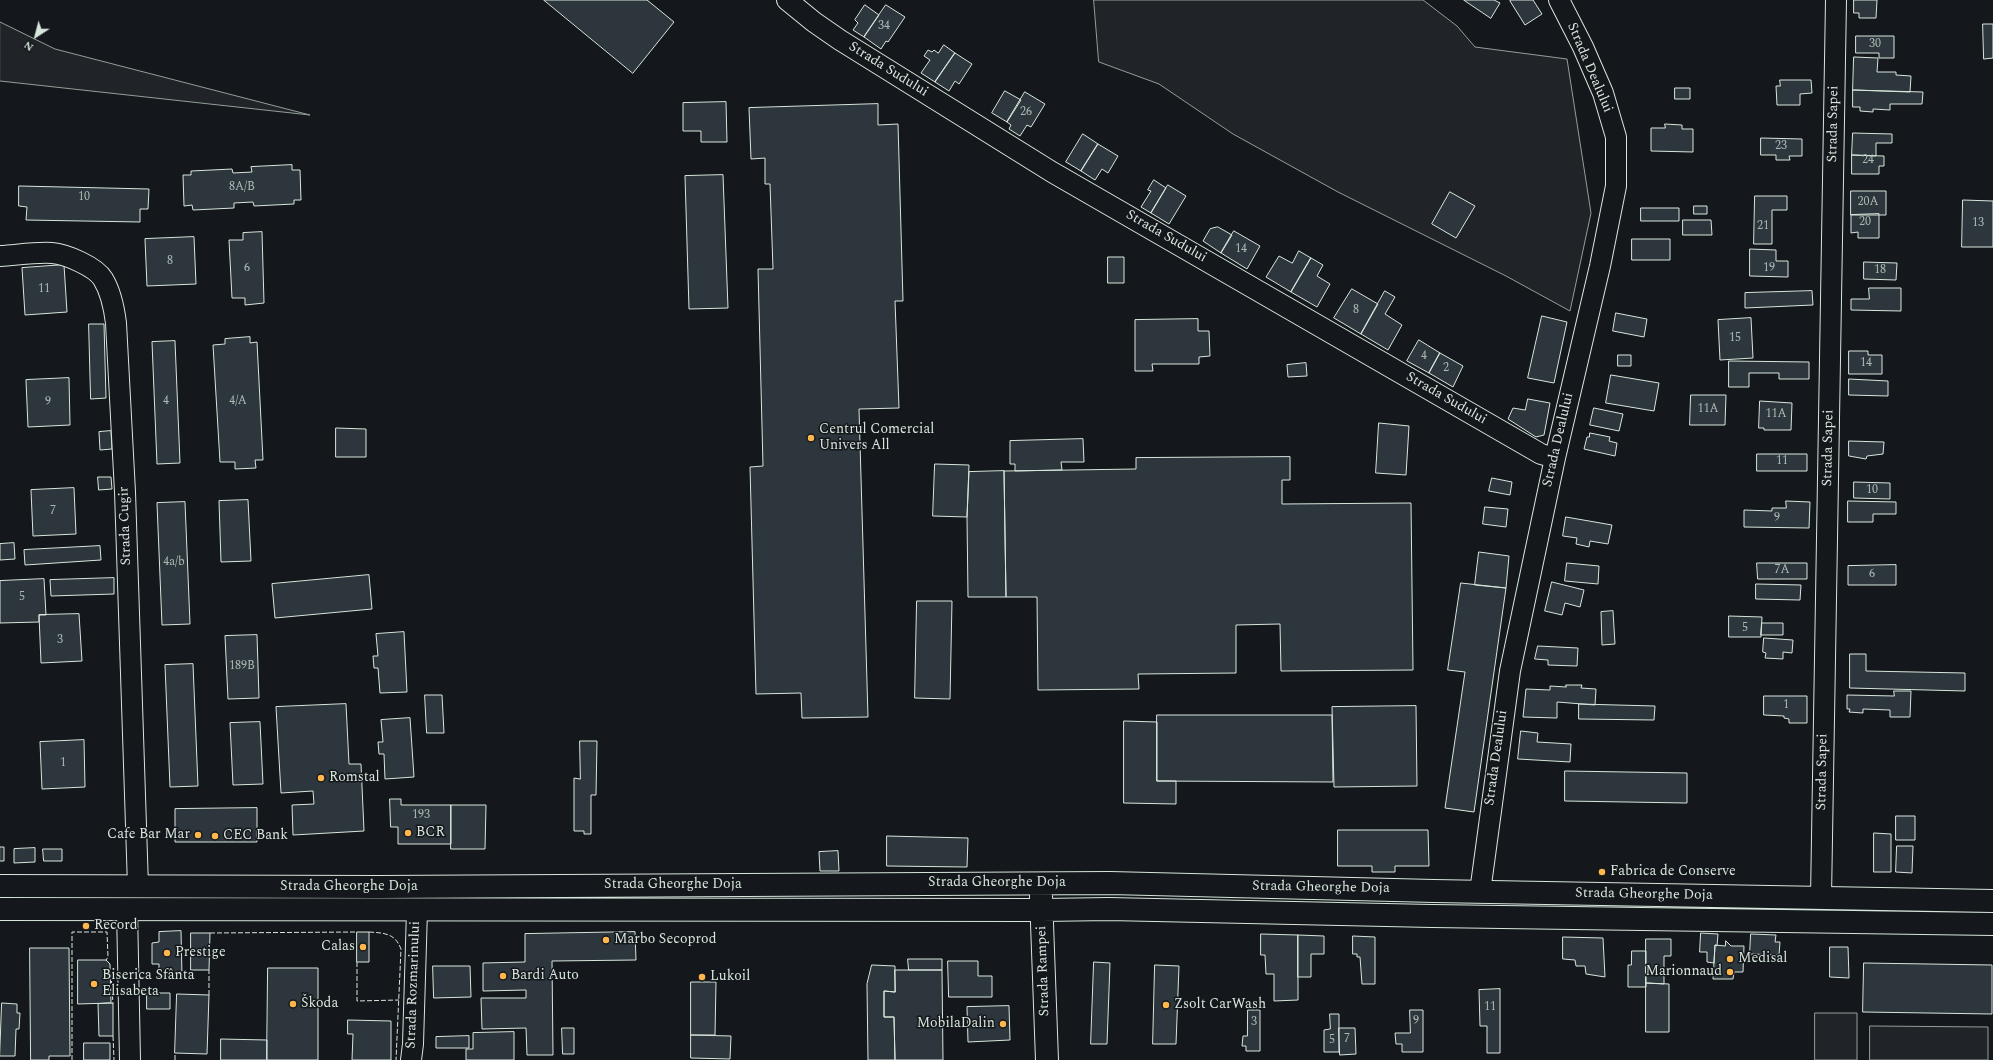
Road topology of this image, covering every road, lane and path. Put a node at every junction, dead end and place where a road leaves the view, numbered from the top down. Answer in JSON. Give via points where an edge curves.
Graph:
{"nodes":[{"id":1,"x":787,"y":0,"type":"edge"},
{"id":2,"x":1559,"y":0,"type":"edge"},
{"id":3,"x":1836,"y":0,"type":"edge"},
{"id":4,"x":0,"y":256,"type":"edge"},
{"id":5,"x":1555,"y":458,"type":"junction"},
{"id":6,"x":1041,"y":882,"type":"junction"},
{"id":7,"x":0,"y":886,"type":"edge"},
{"id":8,"x":138,"y":886,"type":"junction"},
{"id":9,"x":1480,"y":892,"type":"junction"},
{"id":10,"x":1822,"y":897,"type":"junction"},
{"id":11,"x":1993,"y":901,"type":"edge"},
{"id":12,"x":0,"y":909,"type":"edge"},
{"id":13,"x":128,"y":909,"type":"junction"},
{"id":14,"x":417,"y":910,"type":"junction"},
{"id":15,"x":1042,"y":910,"type":"junction"},
{"id":16,"x":1993,"y":924,"type":"edge"},
{"id":17,"x":130,"y":1060,"type":"edge"},
{"id":18,"x":411,"y":1060,"type":"edge"},
{"id":19,"x":1047,"y":1060,"type":"edge"}],
"edges":[{"from":1,"to":5,"type":"street","name":"Strada Sudului","via":[[840,40],[995,138],[1541,454]]},
{"from":2,"to":5,"type":"street","name":"Strada Dealului","via":[[1584,47],[1603,93],[1616,137],[1616,179],[1600,266]]},
{"from":3,"to":10,"type":"street","name":"Strada Sapei"},
{"from":4,"to":8,"type":"street","name":"Strada Cugir","via":[[53,253],[78,261],[103,278],[112,299],[116,322],[125,492]]},
{"from":5,"to":9,"type":"street","name":"Strada Dealului","via":[[1510,671]]},
{"from":6,"to":8,"type":"main road","name":"Strada Gheorghe Doja","via":[[379,887]]},
{"from":6,"to":9,"type":"main road","name":"Strada Gheorghe Doja"},
{"from":6,"to":15,"type":"main road","name":"Strada Rampei"},
{"from":7,"to":8,"type":"main road","name":"Strada Gheorghe Doja"},
{"from":9,"to":10,"type":"main road","name":"Strada Gheorghe Doja"},
{"from":10,"to":11,"type":"main road","name":"Strada Gheorghe Doja"},
{"from":12,"to":13,"type":"main road","name":"Strada Gheorghe Doja"},
{"from":13,"to":14,"type":"main road","name":"Strada Gheorghe Doja"},
{"from":13,"to":17,"type":"street"},
{"from":14,"to":15,"type":"main road","name":"Strada Gheorghe Doja"},
{"from":14,"to":18,"type":"street","name":"Strada Rozmarinului"},
{"from":15,"to":16,"type":"main road","name":"Strada Gheorghe Doja"},
{"from":15,"to":19,"type":"main road","name":"Strada Rampei"}]}
